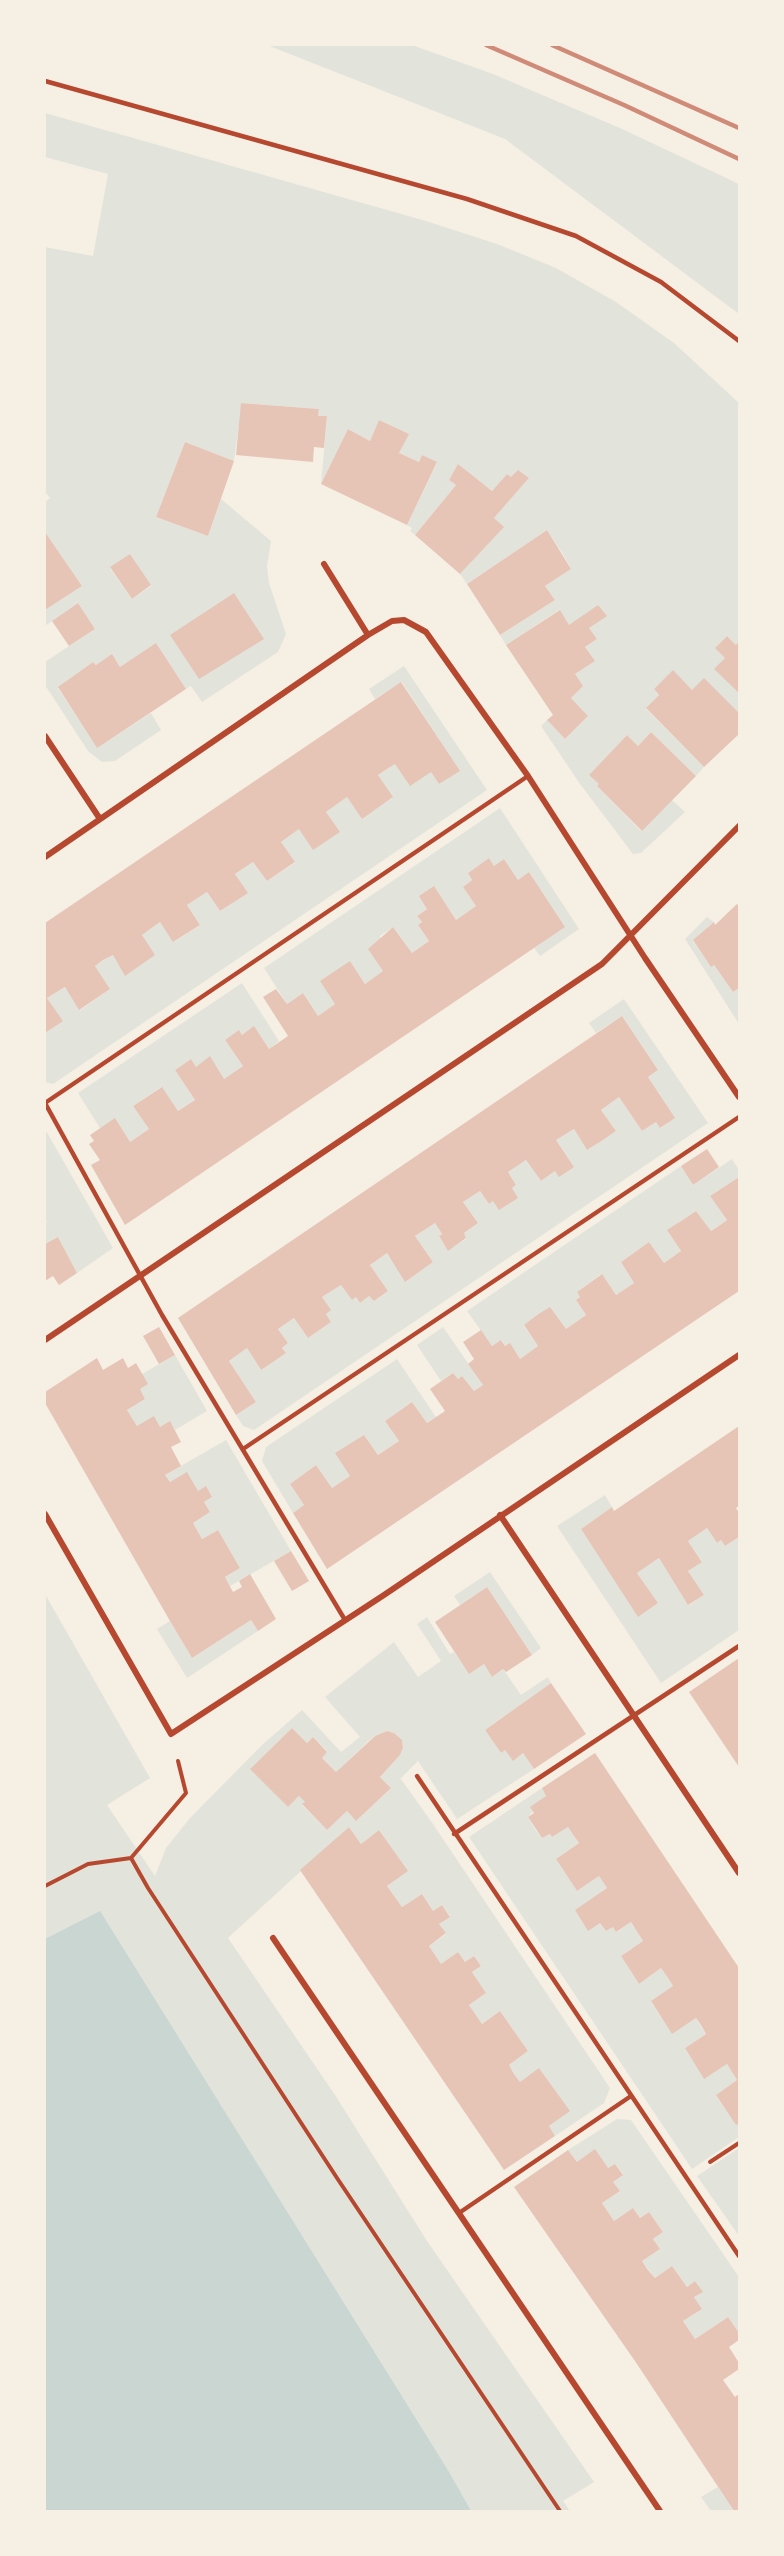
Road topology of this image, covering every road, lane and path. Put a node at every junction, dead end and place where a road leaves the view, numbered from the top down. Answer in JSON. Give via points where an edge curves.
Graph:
{"nodes":[{"id":1,"x":45,"y":81,"type":"edge"},
{"id":2,"x":739,"y":341,"type":"edge"},
{"id":3,"x":324,"y":564,"type":"dead end"},
{"id":4,"x":368,"y":635,"type":"junction"},
{"id":5,"x":45,"y":736,"type":"edge"},
{"id":6,"x":528,"y":776,"type":"junction"},
{"id":7,"x":100,"y":819,"type":"junction"},
{"id":8,"x":739,"y":826,"type":"edge"},
{"id":9,"x":45,"y":857,"type":"edge"},
{"id":10,"x":631,"y":935,"type":"junction"},
{"id":11,"x":739,"y":1097,"type":"edge"},
{"id":12,"x":45,"y":1103,"type":"edge"},
{"id":13,"x":739,"y":1117,"type":"edge"},
{"id":14,"x":142,"y":1276,"type":"junction"},
{"id":15,"x":45,"y":1340,"type":"edge"},
{"id":16,"x":739,"y":1355,"type":"edge"},
{"id":17,"x":243,"y":1449,"type":"junction"},
{"id":18,"x":45,"y":1514,"type":"edge"},
{"id":19,"x":500,"y":1515,"type":"junction"},
{"id":20,"x":345,"y":1620,"type":"junction"},
{"id":21,"x":739,"y":1646,"type":"edge"},
{"id":22,"x":633,"y":1717,"type":"junction"},
{"id":23,"x":171,"y":1734,"type":"junction"},
{"id":24,"x":417,"y":1776,"type":"dead end"},
{"id":25,"x":454,"y":1834,"type":"junction"},
{"id":26,"x":131,"y":1858,"type":"junction"},
{"id":27,"x":739,"y":1873,"type":"edge"},
{"id":28,"x":45,"y":1886,"type":"edge"},
{"id":29,"x":273,"y":1938,"type":"dead end"},
{"id":30,"x":631,"y":2096,"type":"junction"},
{"id":31,"x":739,"y":2143,"type":"edge"},
{"id":32,"x":687,"y":2178,"type":"junction"},
{"id":33,"x":459,"y":2213,"type":"junction"},
{"id":34,"x":739,"y":2256,"type":"edge"},
{"id":35,"x":560,"y":2511,"type":"edge"},
{"id":36,"x":660,"y":2511,"type":"edge"}],
"edges":[{"from":1,"to":2,"type":"lane","via":[[455,195],[576,236],[661,282]]},
{"from":3,"to":4,"type":"street"},
{"from":4,"to":6,"type":"street","via":[[392,621],[404,620],[426,632]]},
{"from":4,"to":7,"type":"street"},
{"from":5,"to":7,"type":"street"},
{"from":6,"to":10,"type":"street"},
{"from":6,"to":12,"type":"lane"},
{"from":7,"to":9,"type":"street"},
{"from":8,"to":10,"type":"street"},
{"from":10,"to":11,"type":"street"},
{"from":10,"to":14,"type":"street","via":[[602,964]]},
{"from":12,"to":14,"type":"lane"},
{"from":13,"to":17,"type":"lane"},
{"from":14,"to":15,"type":"street"},
{"from":14,"to":17,"type":"lane"},
{"from":16,"to":19,"type":"street"},
{"from":17,"to":20,"type":"lane"},
{"from":18,"to":23,"type":"street"},
{"from":19,"to":20,"type":"street"},
{"from":19,"to":22,"type":"street"},
{"from":20,"to":23,"type":"street"},
{"from":21,"to":22,"type":"lane"},
{"from":22,"to":25,"type":"lane"},
{"from":22,"to":27,"type":"street"},
{"from":23,"to":26,"type":"path","via":[[186,1792]]},
{"from":24,"to":25,"type":"lane"},
{"from":25,"to":30,"type":"lane"},
{"from":26,"to":28,"type":"path","via":[[88,1864]]},
{"from":26,"to":35,"type":"path","via":[[337,2178]]},
{"from":29,"to":33,"type":"street"},
{"from":30,"to":32,"type":"lane"},
{"from":30,"to":33,"type":"lane"},
{"from":31,"to":32,"type":"path"},
{"from":32,"to":34,"type":"lane"},
{"from":33,"to":36,"type":"street"}]}
